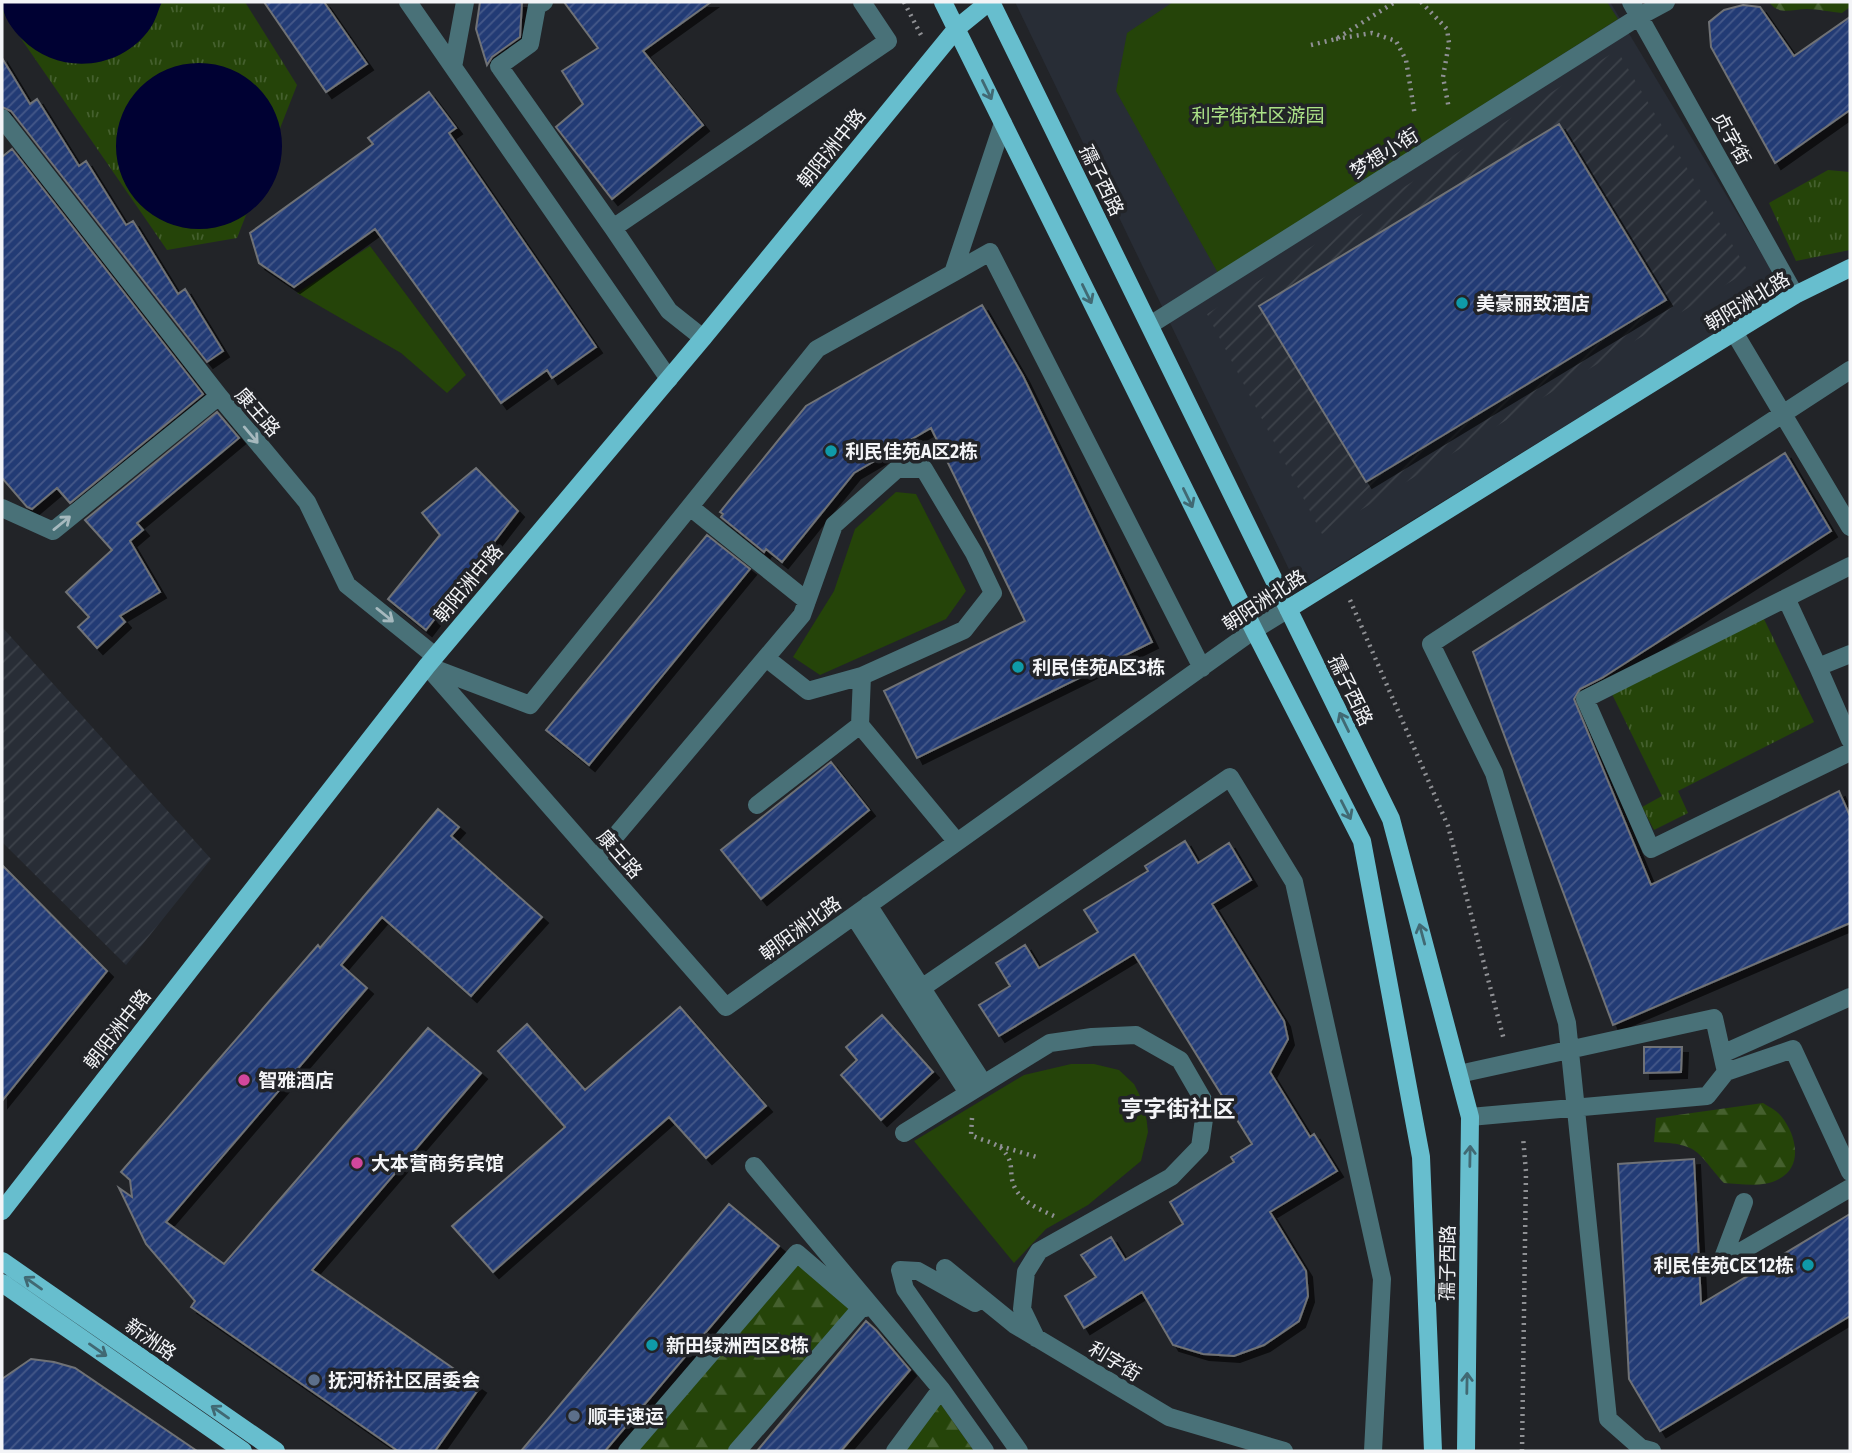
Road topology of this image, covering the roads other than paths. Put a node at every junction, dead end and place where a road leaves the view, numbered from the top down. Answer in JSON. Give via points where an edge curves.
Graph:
{"nodes":[{"id":1,"x":408,"y":2,"type":"edge"},
{"id":2,"x":465,"y":2,"type":"edge"},
{"id":3,"x":544,"y":2,"type":"edge"},
{"id":4,"x":862,"y":2,"type":"edge"},
{"id":5,"x":943,"y":2,"type":"edge"},
{"id":6,"x":990,"y":2,"type":"edge"},
{"id":7,"x":1666,"y":2,"type":"edge"},
{"id":8,"x":1635,"y":9,"type":"edge"},
{"id":9,"x":957,"y":28,"type":"junction"},
{"id":10,"x":453,"y":67,"type":"junction"},
{"id":11,"x":2,"y":118,"type":"edge"},
{"id":12,"x":1003,"y":123,"type":"junction"},
{"id":13,"x":613,"y":228,"type":"junction"},
{"id":14,"x":1850,"y":268,"type":"edge"},
{"id":15,"x":953,"y":273,"type":"junction"},
{"id":16,"x":1795,"y":295,"type":"junction"},
{"id":17,"x":1150,"y":325,"type":"junction"},
{"id":18,"x":1734,"y":332,"type":"junction"},
{"id":19,"x":703,"y":338,"type":"junction"},
{"id":20,"x":1850,"y":370,"type":"edge"},
{"id":21,"x":669,"y":379,"type":"junction"},
{"id":22,"x":219,"y":396,"type":"junction"},
{"id":23,"x":1783,"y":414,"type":"junction"},
{"id":24,"x":690,"y":507,"type":"junction"},
{"id":25,"x":2,"y":508,"type":"edge"},
{"id":26,"x":1850,"y":527,"type":"edge"},
{"id":27,"x":1850,"y":566,"type":"edge"},
{"id":28,"x":1786,"y":598,"type":"junction"},
{"id":29,"x":807,"y":601,"type":"junction"},
{"id":30,"x":1288,"y":609,"type":"junction"},
{"id":31,"x":1254,"y":630,"type":"junction"},
{"id":32,"x":1850,"y":654,"type":"edge"},
{"id":33,"x":766,"y":658,"type":"junction"},
{"id":34,"x":431,"y":661,"type":"junction"},
{"id":35,"x":1202,"y":667,"type":"junction"},
{"id":36,"x":1818,"y":667,"type":"junction"},
{"id":37,"x":862,"y":676,"type":"junction"},
{"id":38,"x":860,"y":725,"type":"junction"},
{"id":39,"x":1850,"y":740,"type":"edge"},
{"id":40,"x":1850,"y":752,"type":"edge"},
{"id":41,"x":757,"y":805,"type":"dead end"},
{"id":42,"x":957,"y":842,"type":"junction"},
{"id":43,"x":596,"y":859,"type":"junction"},
{"id":44,"x":861,"y":911,"type":"junction"},
{"id":45,"x":914,"y":993,"type":"junction"},
{"id":46,"x":1850,"y":997,"type":"edge"},
{"id":47,"x":726,"y":1007,"type":"joint"},
{"id":48,"x":1569,"y":1049,"type":"junction"},
{"id":49,"x":1722,"y":1054,"type":"junction"},
{"id":50,"x":1726,"y":1072,"type":"junction"},
{"id":51,"x":1459,"y":1074,"type":"junction"},
{"id":52,"x":973,"y":1085,"type":"junction"},
{"id":53,"x":1575,"y":1108,"type":"junction"},
{"id":54,"x":1470,"y":1117,"type":"junction"},
{"id":55,"x":904,"y":1133,"type":"dead end"},
{"id":56,"x":754,"y":1166,"type":"dead end"},
{"id":57,"x":1850,"y":1172,"type":"edge"},
{"id":58,"x":1850,"y":1188,"type":"edge"},
{"id":59,"x":1744,"y":1202,"type":"dead end"},
{"id":60,"x":2,"y":1211,"type":"edge"},
{"id":61,"x":2,"y":1261,"type":"edge"},
{"id":62,"x":945,"y":1268,"type":"dead end"},
{"id":63,"x":2,"y":1283,"type":"edge"},
{"id":64,"x":867,"y":1308,"type":"junction"},
{"id":65,"x":1014,"y":1325,"type":"junction"},
{"id":66,"x":1036,"y":1338,"type":"junction"},
{"id":67,"x":941,"y":1390,"type":"junction"},
{"id":68,"x":243,"y":1451,"type":"edge"},
{"id":69,"x":276,"y":1451,"type":"edge"},
{"id":70,"x":626,"y":1451,"type":"edge"},
{"id":71,"x":737,"y":1451,"type":"edge"},
{"id":72,"x":895,"y":1451,"type":"edge"},
{"id":73,"x":985,"y":1451,"type":"edge"},
{"id":74,"x":1019,"y":1451,"type":"edge"},
{"id":75,"x":1284,"y":1451,"type":"edge"},
{"id":76,"x":1373,"y":1451,"type":"edge"},
{"id":77,"x":1433,"y":1451,"type":"edge"},
{"id":78,"x":1466,"y":1451,"type":"edge"},
{"id":79,"x":1652,"y":1451,"type":"edge"}],
"edges":[{"from":1,"to":10,"type":"street"},
{"from":2,"to":10,"type":"street"},
{"from":3,"to":13,"type":"street","via":[[537,6],[530,44],[499,66]]},
{"from":4,"to":13,"type":"street","via":[[888,41]]},
{"from":5,"to":9,"type":"main road","name":"孺子西路"},
{"from":6,"to":9,"type":"main road","name":"朝阳洲中路"},
{"from":6,"to":17,"type":"main road","name":"孺子西路"},
{"from":7,"to":8,"type":"street","name":"梦想小街"},
{"from":8,"to":16,"type":"street","name":"贞字街"},
{"from":8,"to":17,"type":"street","name":"梦想小街","via":[[1453,134]]},
{"from":9,"to":12,"type":"main road","name":"孺子西路","one_way":true},
{"from":9,"to":19,"type":"main road","name":"朝阳洲中路"},
{"from":10,"to":21,"type":"street"},
{"from":11,"to":22,"type":"street"},
{"from":12,"to":15,"type":"street"},
{"from":12,"to":31,"type":"main road","name":"孺子西路","one_way":true},
{"from":13,"to":19,"type":"street","via":[[668,311]]},
{"from":14,"to":16,"type":"main road","name":"朝阳洲北路"},
{"from":15,"to":24,"type":"street","via":[[817,349]]},
{"from":15,"to":35,"type":"street","via":[[990,252]]},
{"from":16,"to":18,"type":"main road","name":"朝阳洲北路"},
{"from":17,"to":30,"type":"main road","name":"孺子西路"},
{"from":18,"to":23,"type":"street"},
{"from":18,"to":30,"type":"main road","name":"朝阳洲北路"},
{"from":19,"to":21,"type":"main road","name":"朝阳洲中路"},
{"from":20,"to":23,"type":"street"},
{"from":21,"to":34,"type":"main road","name":"朝阳洲中路"},
{"from":25,"to":22,"type":"street","name":"康王路","one_way":true,"via":[[53,531]]},
{"from":22,"to":34,"type":"street","name":"康王路","one_way":true,"via":[[307,502],[347,585]]},
{"from":23,"to":26,"type":"street"},
{"from":23,"to":48,"type":"street","via":[[1431,644],[1494,773],[1567,1023]]},
{"from":24,"to":29,"type":"street"},
{"from":24,"to":34,"type":"street","via":[[530,705]]},
{"from":27,"to":28,"type":"street"},
{"from":28,"to":36,"type":"street"},
{"from":28,"to":40,"type":"street","via":[[1585,699],[1651,849]]},
{"from":29,"to":33,"type":"street","via":[[802,615]]},
{"from":29,"to":37,"type":"street","via":[[834,525],[897,469],[924,469],[993,593],[964,630]]},
{"from":30,"to":31,"type":"street","name":"朝阳洲北路"},
{"from":51,"to":30,"type":"main road","name":"孺子西路","one_way":true,"via":[[1391,819]]},
{"from":31,"to":35,"type":"street","name":"朝阳洲北路"},
{"from":31,"to":77,"type":"main road","name":"孺子西路","one_way":true,"via":[[1362,841],[1421,1157]]},
{"from":32,"to":36,"type":"street"},
{"from":33,"to":37,"type":"street","via":[[808,691]]},
{"from":33,"to":43,"type":"street"},
{"from":34,"to":43,"type":"street","name":"康王路"},
{"from":34,"to":60,"type":"main road","name":"朝阳洲中路"},
{"from":35,"to":42,"type":"street","name":"朝阳洲北路"},
{"from":36,"to":39,"type":"street"},
{"from":37,"to":38,"type":"street"},
{"from":38,"to":41,"type":"street"},
{"from":38,"to":42,"type":"street"},
{"from":42,"to":44,"type":"street","name":"朝阳洲北路"},
{"from":43,"to":47,"type":"street","name":"康王路"},
{"from":44,"to":45,"type":"street"},
{"from":44,"to":47,"type":"street","name":"朝阳洲北路"},
{"from":45,"to":52,"type":"street","via":[[963,1085]]},
{"from":45,"to":76,"type":"street","via":[[1230,777],[1294,882],[1382,1279]]},
{"from":46,"to":49,"type":"street"},
{"from":48,"to":49,"type":"street","via":[[1714,1018]]},
{"from":48,"to":51,"type":"street"},
{"from":48,"to":53,"type":"street"},
{"from":49,"to":50,"type":"street"},
{"from":50,"to":53,"type":"street","via":[[1707,1096]]},
{"from":50,"to":57,"type":"street","via":[[1793,1049]]},
{"from":51,"to":54,"type":"main road","name":"孺子西路"},
{"from":52,"to":55,"type":"street"},
{"from":52,"to":66,"type":"street","via":[[1050,1043],[1136,1035],[1180,1060],[1206,1105],[1200,1147],[1171,1177],[1039,1251],[1026,1272],[1022,1309]]},
{"from":53,"to":54,"type":"street"},
{"from":53,"to":79,"type":"street","via":[[1608,1419]]},
{"from":78,"to":54,"type":"main road","name":"孺子西路","one_way":true},
{"from":56,"to":64,"type":"street"},
{"from":58,"to":59,"type":"street","via":[[1721,1263]]},
{"from":69,"to":61,"type":"main road","name":"新洲路","one_way":true},
{"from":62,"to":65,"type":"street","name":"利字街"},
{"from":63,"to":68,"type":"main road","name":"新洲路","one_way":true},
{"from":64,"to":67,"type":"street"},
{"from":64,"to":70,"type":"street","via":[[797,1253]]},
{"from":64,"to":71,"type":"street"},
{"from":65,"to":66,"type":"street","name":"利字街"},
{"from":65,"to":74,"type":"street","via":[[918,1271],[900,1270],[905,1289]]},
{"from":66,"to":75,"type":"street","name":"利字街","via":[[1169,1417]]},
{"from":67,"to":72,"type":"street"},
{"from":67,"to":73,"type":"street"}]}
